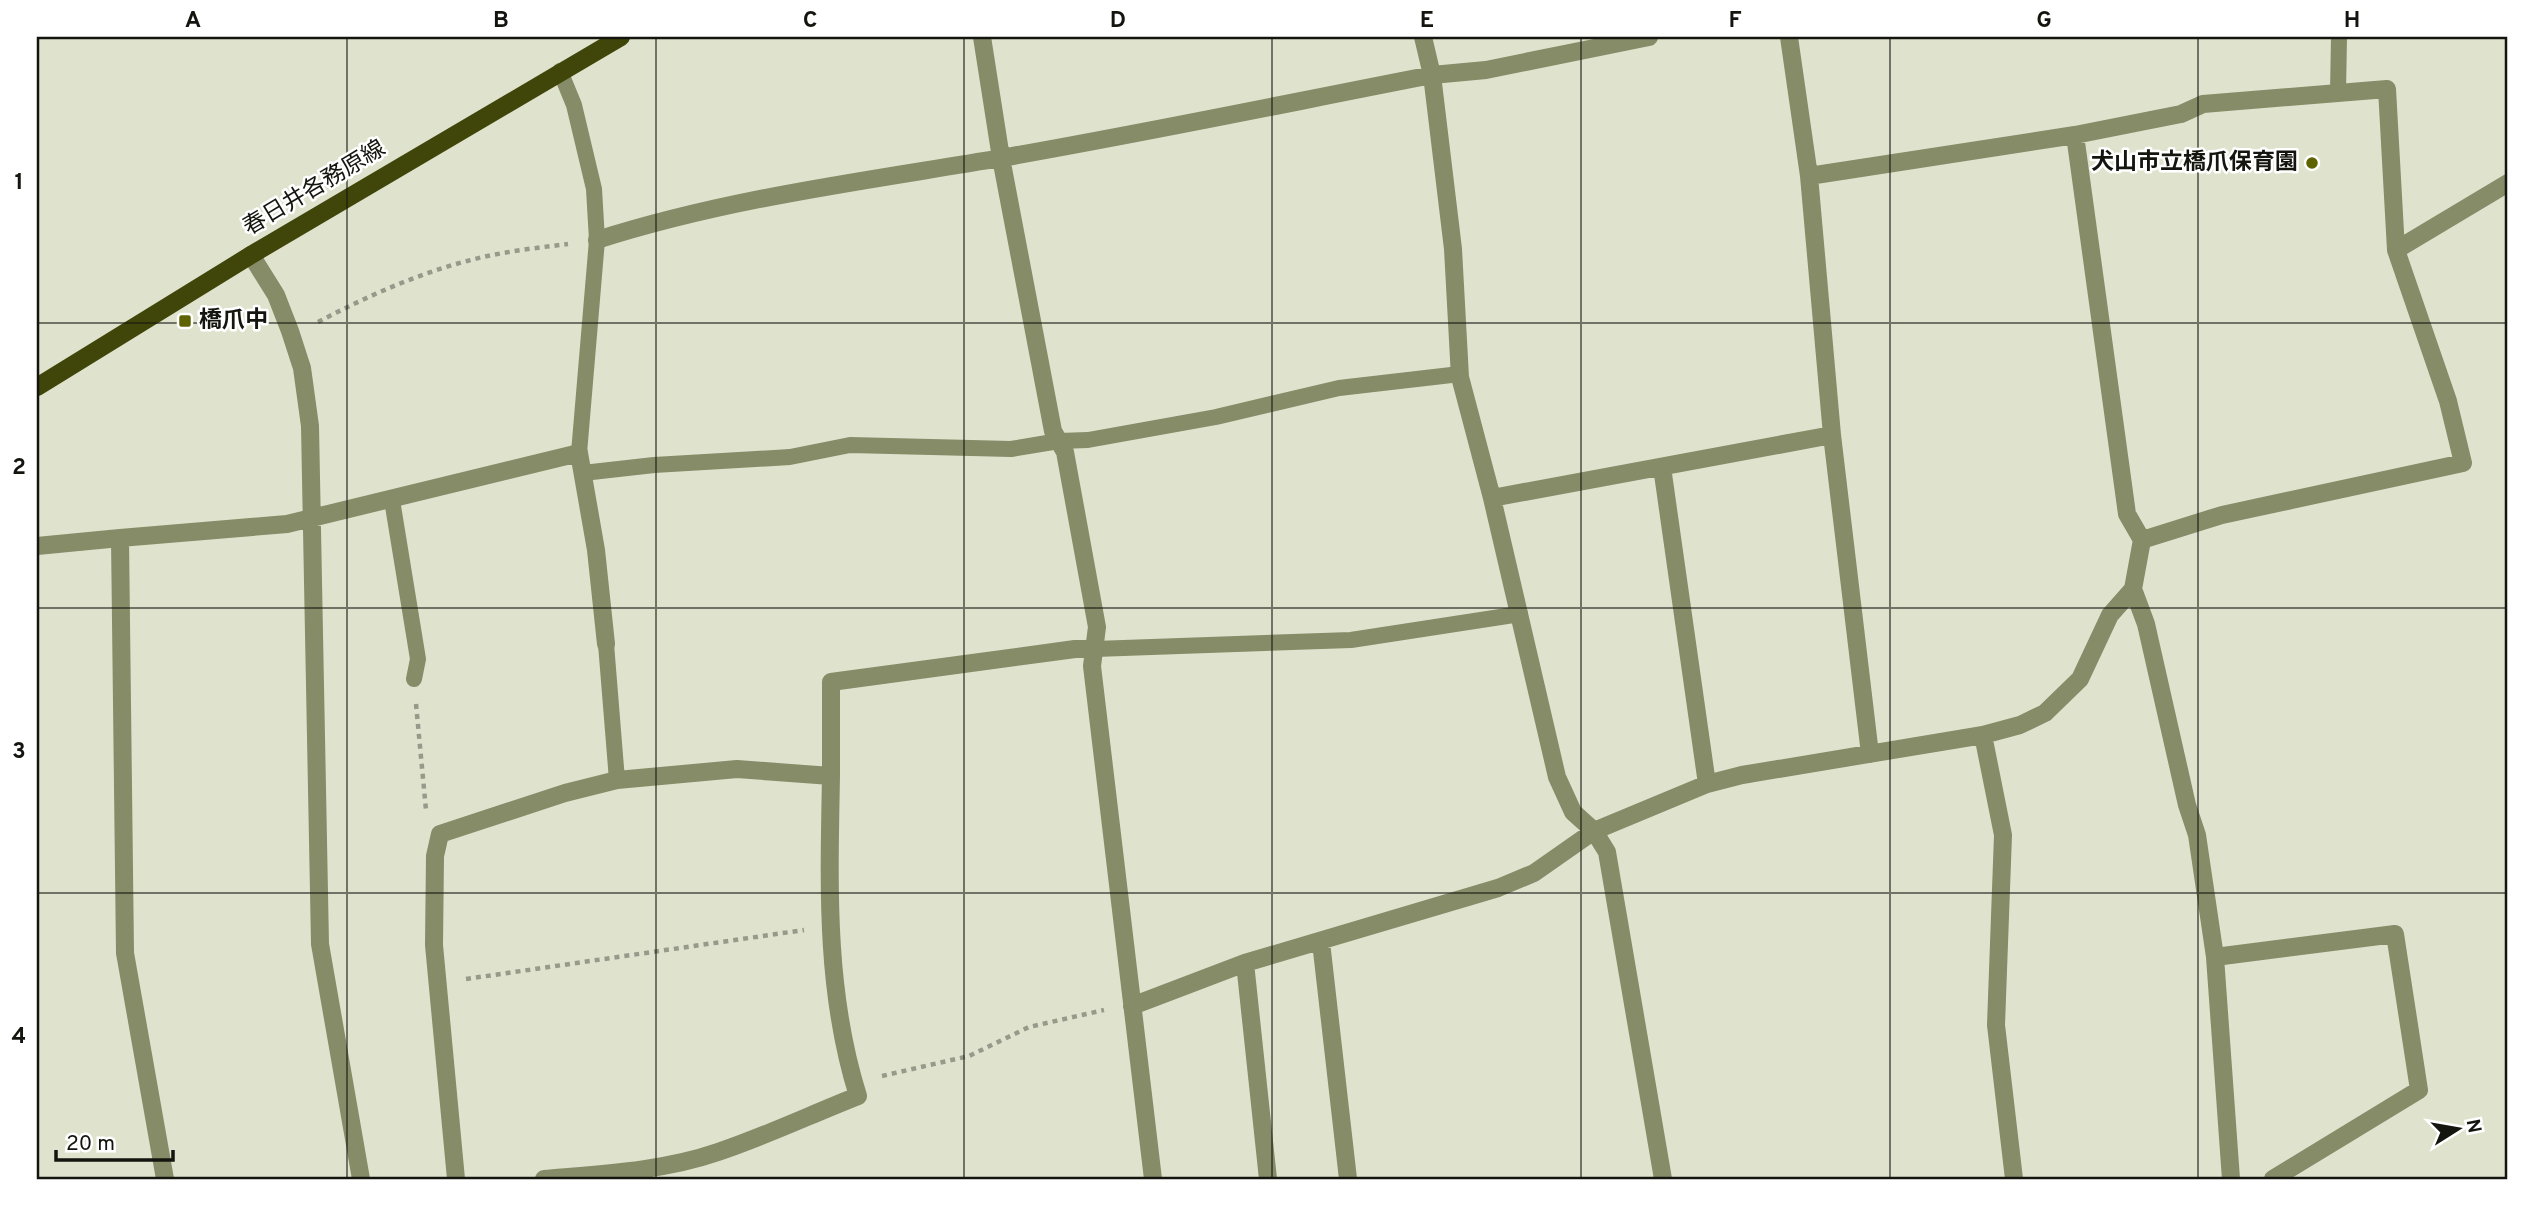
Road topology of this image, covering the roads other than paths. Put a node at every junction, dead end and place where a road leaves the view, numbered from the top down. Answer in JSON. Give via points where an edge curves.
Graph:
{"nodes":[{"id":1,"x":621,"y":37,"type":"edge"},
{"id":2,"x":982,"y":37,"type":"edge"},
{"id":3,"x":1423,"y":37,"type":"edge"},
{"id":4,"x":1649,"y":37,"type":"edge"},
{"id":5,"x":1788,"y":37,"type":"edge"},
{"id":6,"x":2339,"y":37,"type":"edge"},
{"id":7,"x":560,"y":71,"type":"junction"},
{"id":8,"x":1432,"y":75,"type":"junction"},
{"id":9,"x":2338,"y":93,"type":"junction"},
{"id":10,"x":2075,"y":135,"type":"junction"},
{"id":11,"x":1001,"y":158,"type":"junction"},
{"id":12,"x":1809,"y":176,"type":"junction"},
{"id":13,"x":2508,"y":183,"type":"edge"},
{"id":14,"x":597,"y":240,"type":"junction"},
{"id":15,"x":2396,"y":250,"type":"junction"},
{"id":16,"x":251,"y":255,"type":"junction"},
{"id":17,"x":1460,"y":374,"type":"junction"},
{"id":18,"x":37,"y":387,"type":"edge"},
{"id":19,"x":1832,"y":435,"type":"junction"},
{"id":20,"x":1059,"y":441,"type":"junction"},
{"id":21,"x":579,"y":453,"type":"junction"},
{"id":22,"x":1662,"y":467,"type":"junction"},
{"id":23,"x":583,"y":473,"type":"junction"},
{"id":24,"x":1492,"y":498,"type":"junction"},
{"id":25,"x":392,"y":499,"type":"junction"},
{"id":26,"x":312,"y":517,"type":"junction"},
{"id":27,"x":120,"y":538,"type":"junction"},
{"id":28,"x":2142,"y":540,"type":"junction"},
{"id":29,"x":37,"y":546,"type":"edge"},
{"id":30,"x":2133,"y":589,"type":"junction"},
{"id":31,"x":1520,"y":614,"type":"junction"},
{"id":32,"x":606,"y":645,"type":"joint"},
{"id":33,"x":1095,"y":649,"type":"junction"},
{"id":34,"x":414,"y":679,"type":"road end"},
{"id":35,"x":1983,"y":735,"type":"junction"},
{"id":36,"x":1870,"y":754,"type":"junction"},
{"id":37,"x":831,"y":776,"type":"junction"},
{"id":38,"x":617,"y":780,"type":"junction"},
{"id":39,"x":1707,"y":784,"type":"junction"},
{"id":40,"x":1594,"y":831,"type":"junction"},
{"id":41,"x":1321,"y":942,"type":"junction"},
{"id":42,"x":2214,"y":957,"type":"junction"},
{"id":43,"x":1245,"y":963,"type":"junction"},
{"id":44,"x":1132,"y":1006,"type":"junction"},
{"id":45,"x":165,"y":1179,"type":"edge"},
{"id":46,"x":361,"y":1179,"type":"edge"},
{"id":47,"x":456,"y":1179,"type":"edge"},
{"id":48,"x":544,"y":1179,"type":"edge"},
{"id":49,"x":1153,"y":1179,"type":"edge"},
{"id":50,"x":1268,"y":1179,"type":"edge"},
{"id":51,"x":1348,"y":1179,"type":"edge"},
{"id":52,"x":1663,"y":1179,"type":"edge"},
{"id":53,"x":2014,"y":1179,"type":"edge"},
{"id":54,"x":2231,"y":1179,"type":"edge"},
{"id":55,"x":2273,"y":1179,"type":"edge"}],
"edges":[{"from":1,"to":7,"type":"main road","name":"春日井各務原線"},
{"from":2,"to":11,"type":"street"},
{"from":3,"to":8,"type":"street"},
{"from":4,"to":8,"type":"street","via":[[1486,70]]},
{"from":5,"to":12,"type":"street"},
{"from":6,"to":9,"type":"lane"},
{"from":7,"to":14,"type":"lane","via":[[574,105],[594,189]]},
{"from":7,"to":16,"type":"main road","name":"春日井各務原線"},
{"from":8,"to":11,"type":"street"},
{"from":8,"to":17,"type":"street","via":[[1453,248]]},
{"from":9,"to":10,"type":"street","via":[[2203,104],[2181,114]]},
{"from":9,"to":15,"type":"street","via":[[2387,89]]},
{"from":10,"to":12,"type":"street"},
{"from":10,"to":28,"type":"street","via":[[2127,514]]},
{"from":11,"to":14,"type":"street","via":[[810,188],[643,225]]},
{"from":11,"to":20,"type":"street","via":[[1053,431]]},
{"from":12,"to":19,"type":"street"},
{"from":13,"to":15,"type":"street"},
{"from":14,"to":21,"type":"lane"},
{"from":15,"to":28,"type":"street","via":[[2448,401],[2463,463],[2222,515]]},
{"from":16,"to":18,"type":"main road","name":"春日井各務原線"},
{"from":16,"to":26,"type":"street","via":[[276,295],[302,368],[310,425]]},
{"from":17,"to":20,"type":"lane","via":[[1339,388],[1216,417]]},
{"from":17,"to":24,"type":"street"},
{"from":19,"to":22,"type":"street"},
{"from":19,"to":36,"type":"street"},
{"from":20,"to":23,"type":"lane","via":[[1010,449],[850,445],[790,457]]},
{"from":20,"to":33,"type":"street","via":[[1065,452],[1097,626]]},
{"from":21,"to":23,"type":"street"},
{"from":21,"to":25,"type":"street"},
{"from":22,"to":24,"type":"street"},
{"from":22,"to":39,"type":"street"},
{"from":23,"to":32,"type":"street"},
{"from":24,"to":31,"type":"street"},
{"from":25,"to":26,"type":"street"},
{"from":25,"to":34,"type":"lane","via":[[418,659]]},
{"from":26,"to":27,"type":"street","via":[[287,524]]},
{"from":26,"to":46,"type":"street","via":[[320,944]]},
{"from":27,"to":29,"type":"street"},
{"from":27,"to":45,"type":"street","via":[[125,953]]},
{"from":28,"to":30,"type":"street"},
{"from":30,"to":35,"type":"street","via":[[2110,615],[2080,678],[2060,700],[2020,725]]},
{"from":30,"to":42,"type":"street","via":[[2146,624],[2197,835]]},
{"from":31,"to":33,"type":"lane","via":[[1351,640]]},
{"from":31,"to":40,"type":"street","via":[[1557,777],[1573,812]]},
{"from":32,"to":38,"type":"lane"},
{"from":33,"to":37,"type":"street","via":[[831,682]]},
{"from":33,"to":44,"type":"street","via":[[1092,666]]},
{"from":35,"to":36,"type":"street"},
{"from":35,"to":53,"type":"street","via":[[2003,835],[1996,1025]]},
{"from":36,"to":39,"type":"street"},
{"from":37,"to":38,"type":"street","via":[[737,769]]},
{"from":37,"to":48,"type":"street","via":[[829,927],[840,1030],[858,1096],[717,1153],[625,1172]]},
{"from":38,"to":47,"type":"street","via":[[440,834],[435,856],[434,944]]},
{"from":39,"to":40,"type":"street"},
{"from":40,"to":41,"type":"street","via":[[1534,873],[1498,888]]},
{"from":40,"to":52,"type":"street","via":[[1607,852]]},
{"from":41,"to":43,"type":"street"},
{"from":41,"to":51,"type":"street"},
{"from":42,"to":54,"type":"street"},
{"from":42,"to":55,"type":"street","via":[[2395,934],[2419,1090]]},
{"from":43,"to":44,"type":"street"},
{"from":43,"to":50,"type":"street"},
{"from":44,"to":49,"type":"street"}]}
